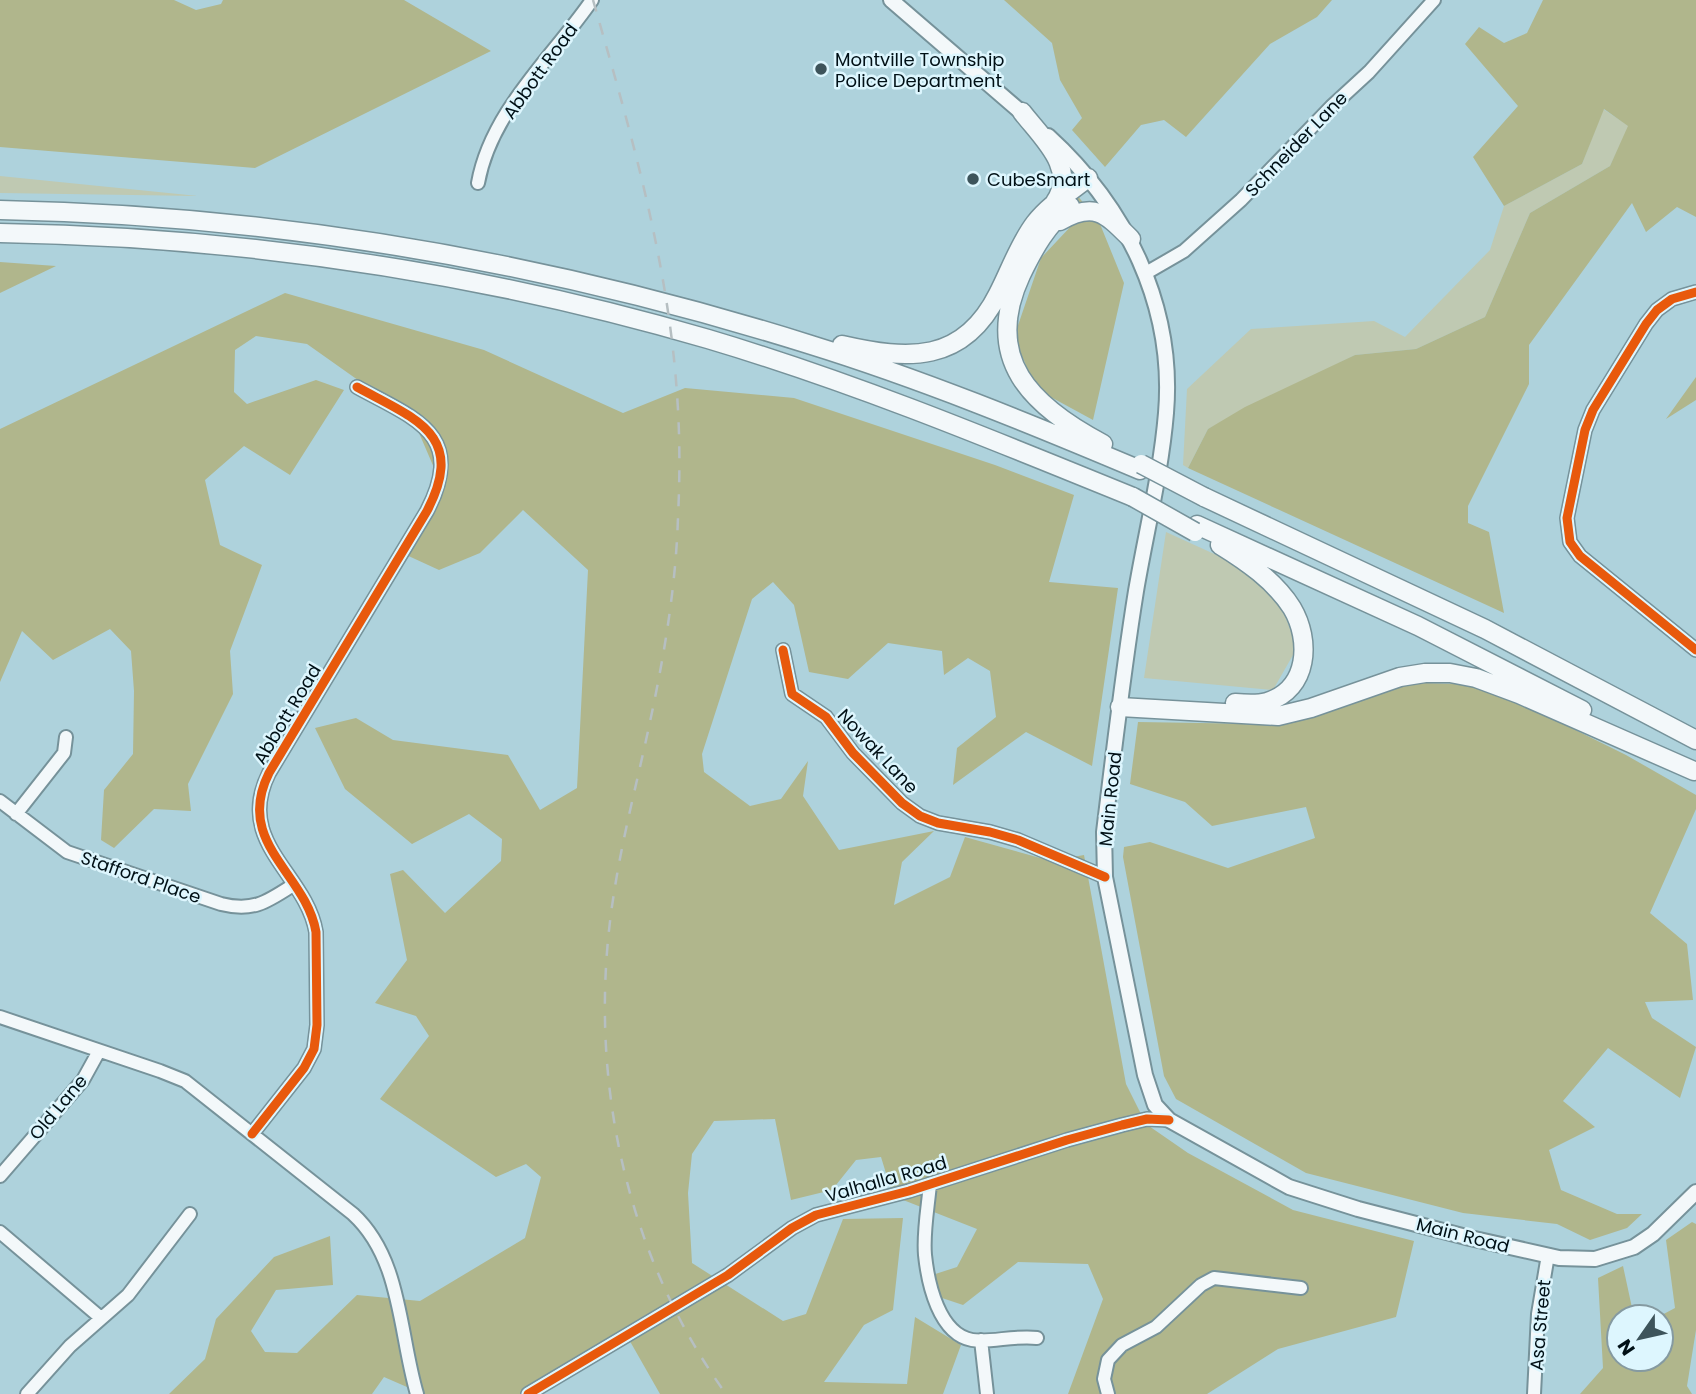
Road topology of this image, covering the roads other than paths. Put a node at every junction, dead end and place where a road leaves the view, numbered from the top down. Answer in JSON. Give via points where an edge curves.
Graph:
{"nodes":[{"id":1,"x":592,"y":0,"type":"edge"},
{"id":2,"x":891,"y":0,"type":"edge"},
{"id":3,"x":1434,"y":0,"type":"edge"},
{"id":4,"x":1022,"y":113,"type":"junction"},
{"id":5,"x":1091,"y":181,"type":"junction"},
{"id":6,"x":478,"y":183,"type":"dead end"},
{"id":7,"x":1052,"y":206,"type":"junction"},
{"id":8,"x":0,"y":210,"type":"edge"},
{"id":9,"x":1045,"y":231,"type":"junction"},
{"id":10,"x":0,"y":233,"type":"edge"},
{"id":11,"x":1131,"y":239,"type":"junction"},
{"id":12,"x":1146,"y":273,"type":"junction"},
{"id":13,"x":1696,"y":292,"type":"edge"},
{"id":14,"x":713,"y":316,"type":"junction"},
{"id":15,"x":357,"y":387,"type":"dead end"},
{"id":16,"x":1140,"y":467,"type":"junction"},
{"id":17,"x":1196,"y":528,"type":"junction"},
{"id":18,"x":782,"y":650,"type":"dead end"},
{"id":19,"x":1696,"y":650,"type":"edge"},
{"id":20,"x":1121,"y":702,"type":"junction"},
{"id":21,"x":66,"y":737,"type":"dead end"},
{"id":22,"x":1696,"y":740,"type":"edge"},
{"id":23,"x":1695,"y":771,"type":"edge"},
{"id":24,"x":0,"y":802,"type":"edge"},
{"id":25,"x":16,"y":814,"type":"junction"},
{"id":26,"x":1105,"y":877,"type":"junction"},
{"id":27,"x":293,"y":885,"type":"junction"},
{"id":28,"x":0,"y":1017,"type":"edge"},
{"id":29,"x":100,"y":1051,"type":"junction"},
{"id":30,"x":1169,"y":1120,"type":"junction"},
{"id":31,"x":252,"y":1134,"type":"junction"},
{"id":32,"x":0,"y":1176,"type":"edge"},
{"id":33,"x":930,"y":1184,"type":"junction"},
{"id":34,"x":1696,"y":1192,"type":"edge"},
{"id":35,"x":190,"y":1214,"type":"dead end"},
{"id":36,"x":0,"y":1233,"type":"edge"},
{"id":37,"x":1548,"y":1255,"type":"junction"},
{"id":38,"x":1301,"y":1288,"type":"dead end"},
{"id":39,"x":101,"y":1318,"type":"junction"},
{"id":40,"x":1037,"y":1338,"type":"dead end"},
{"id":41,"x":981,"y":1340,"type":"junction"},
{"id":42,"x":27,"y":1394,"type":"edge"},
{"id":43,"x":417,"y":1394,"type":"edge"},
{"id":44,"x":528,"y":1394,"type":"edge"},
{"id":45,"x":987,"y":1394,"type":"edge"},
{"id":46,"x":1108,"y":1394,"type":"edge"},
{"id":47,"x":1534,"y":1394,"type":"edge"}],
"edges":[{"from":1,"to":6,"type":"street","name":"Abbott Road","via":[[506,115],[482,161]]},
{"from":2,"to":4,"type":"main road","name":"Main Road"},
{"from":3,"to":12,"type":"street","name":"Schneider Lane","via":[[1241,200],[1184,251]]},
{"from":4,"to":5,"type":"main road","name":"Main Road"},
{"from":4,"to":7,"type":"highway","via":[[1063,171],[1063,186]]},
{"from":5,"to":7,"type":"highway"},
{"from":5,"to":9,"type":"highway"},
{"from":5,"to":11,"type":"main road","name":"Main Road"},
{"from":7,"to":14,"type":"highway","via":[[1029,232],[986,315],[962,338],[932,352],[884,353]]},
{"from":8,"to":14,"type":"highway","via":[[178,219],[375,242],[544,274]]},
{"from":9,"to":11,"type":"highway","via":[[1078,212],[1094,211],[1108,217]]},
{"from":9,"to":16,"type":"highway","via":[[1010,299],[1006,333],[1016,370],[1059,417]]},
{"from":10,"to":17,"type":"highway","bridge":true,"via":[[274,252],[420,273],[563,301],[801,369],[1133,497]]},
{"from":11,"to":12,"type":"main road","name":"Main Road"},
{"from":12,"to":20,"type":"main road","name":"Main Road","via":[[1167,364],[1166,412]]},
{"from":13,"to":19,"type":"street","via":[[1672,299],[1657,310],[1593,410],[1567,518],[1570,542],[1580,556]]},
{"from":14,"to":16,"type":"highway","via":[[903,376]]},
{"from":15,"to":27,"type":"street","name":"Abbott Road","via":[[415,418],[428,430],[437,445],[442,474],[427,511],[266,779],[259,807],[262,831]]},
{"from":16,"to":22,"type":"highway","bridge":true,"via":[[1485,629]]},
{"from":17,"to":20,"type":"highway","via":[[1244,561],[1284,597],[1304,641],[1300,673],[1283,694],[1259,704]]},
{"from":17,"to":23,"type":"highway","via":[[1429,632]]},
{"from":18,"to":26,"type":"street","name":"Nowak Lane","via":[[792,694],[825,717],[853,753],[920,816],[1018,840]]},
{"from":20,"to":23,"type":"highway","via":[[1278,716],[1400,677],[1450,673],[1501,687]]},
{"from":20,"to":26,"type":"main road","name":"Main Road","via":[[1104,832]]},
{"from":21,"to":25,"type":"street","via":[[64,753]]},
{"from":24,"to":25,"type":"street","name":"Stafford Place"},
{"from":25,"to":27,"type":"street","name":"Stafford Place","via":[[67,852],[221,904],[256,906]]},
{"from":26,"to":30,"type":"main road","name":"Main Road","via":[[1144,1075],[1155,1105]]},
{"from":27,"to":31,"type":"street","name":"Abbott Road","via":[[310,909],[316,932],[316,1037],[304,1068]]},
{"from":28,"to":29,"type":"street"},
{"from":29,"to":31,"type":"street","via":[[185,1081]]},
{"from":29,"to":32,"type":"street","name":"Old Lane","via":[[83,1080]]},
{"from":30,"to":33,"type":"street","name":"Valhalla Road","via":[[1147,1119],[1110,1128]]},
{"from":30,"to":37,"type":"main road","name":"Main Road","via":[[1289,1187],[1408,1222]]},
{"from":31,"to":43,"type":"street","via":[[353,1214],[373,1236],[391,1279]]},
{"from":33,"to":41,"type":"street","via":[[925,1256],[935,1306],[955,1333]]},
{"from":33,"to":44,"type":"street","name":"Valhalla Road","via":[[806,1220],[728,1275]]},
{"from":34,"to":37,"type":"main road","name":"Main Road","via":[[1634,1247],[1606,1257],[1577,1260]]},
{"from":35,"to":39,"type":"street","via":[[140,1282]]},
{"from":36,"to":39,"type":"street"},
{"from":37,"to":47,"type":"street","name":"Asa Street","via":[[1538,1314]]},
{"from":38,"to":46,"type":"street","via":[[1214,1278],[1201,1285],[1156,1327],[1122,1345],[1108,1360],[1104,1379]]},
{"from":39,"to":42,"type":"street"},
{"from":40,"to":41,"type":"street"},
{"from":41,"to":45,"type":"street"}]}
